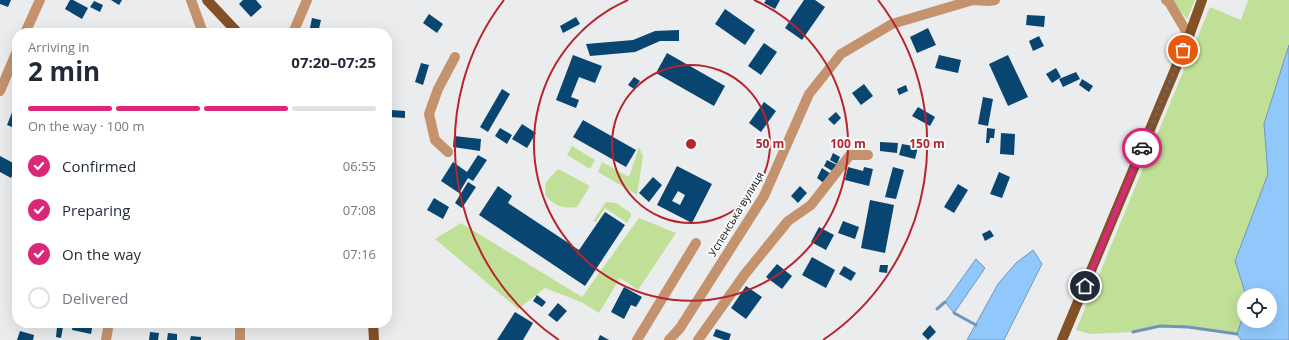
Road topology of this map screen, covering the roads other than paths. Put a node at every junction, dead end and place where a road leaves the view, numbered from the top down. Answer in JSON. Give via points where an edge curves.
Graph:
{"nodes":[{"id":1,"x":40,"y":0,"type":"edge"},
{"id":2,"x":191,"y":0,"type":"edge"},
{"id":3,"x":207,"y":0,"type":"edge"},
{"id":4,"x":306,"y":0,"type":"edge"},
{"id":5,"x":973,"y":0,"type":"edge"},
{"id":6,"x":995,"y":0,"type":"edge"},
{"id":7,"x":1166,"y":0,"type":"edge"},
{"id":8,"x":1202,"y":0,"type":"edge"},
{"id":9,"x":27,"y":28,"type":"edge"},
{"id":10,"x":201,"y":28,"type":"edge"},
{"id":11,"x":233,"y":28,"type":"edge"},
{"id":12,"x":295,"y":28,"type":"edge"},
{"id":13,"x":1189,"y":36,"type":"junction"},
{"id":14,"x":455,"y":57,"type":"dead end"},
{"id":15,"x":12,"y":63,"type":"edge"},
{"id":16,"x":0,"y":91,"type":"edge"},
{"id":17,"x":448,"y":152,"type":"dead end"},
{"id":18,"x":868,"y":155,"type":"dead end"},
{"id":19,"x":696,"y":243,"type":"dead end"},
{"id":20,"x":108,"y":328,"type":"edge"},
{"id":21,"x":240,"y":328,"type":"edge"},
{"id":22,"x":373,"y":328,"type":"edge"},
{"id":23,"x":106,"y":340,"type":"edge"},
{"id":24,"x":240,"y":340,"type":"edge"},
{"id":25,"x":374,"y":340,"type":"edge"},
{"id":26,"x":636,"y":340,"type":"edge"},
{"id":27,"x":669,"y":340,"type":"edge"},
{"id":28,"x":698,"y":340,"type":"edge"},
{"id":29,"x":1062,"y":340,"type":"edge"}],
"edges":[{"from":1,"to":9,"type":"street"},
{"from":2,"to":10,"type":"street"},
{"from":3,"to":11,"type":"main road"},
{"from":4,"to":12,"type":"street"},
{"from":5,"to":6,"type":"street","name":"Успенська вулиця"},
{"from":5,"to":27,"type":"street","name":"Успенська вулиця","via":[[892,24],[841,54],[810,94],[764,196],[680,328]]},
{"from":7,"to":13,"type":"street"},
{"from":8,"to":13,"type":"main road"},
{"from":13,"to":29,"type":"main road"},
{"from":14,"to":17,"type":"street","via":[[438,89],[429,114],[435,140]]},
{"from":15,"to":16,"type":"street"},
{"from":18,"to":28,"type":"street","via":[[850,155],[811,205],[788,221],[745,274]]},
{"from":19,"to":26,"type":"street"},
{"from":20,"to":23,"type":"street"},
{"from":21,"to":24,"type":"street"},
{"from":22,"to":25,"type":"main road"}]}
